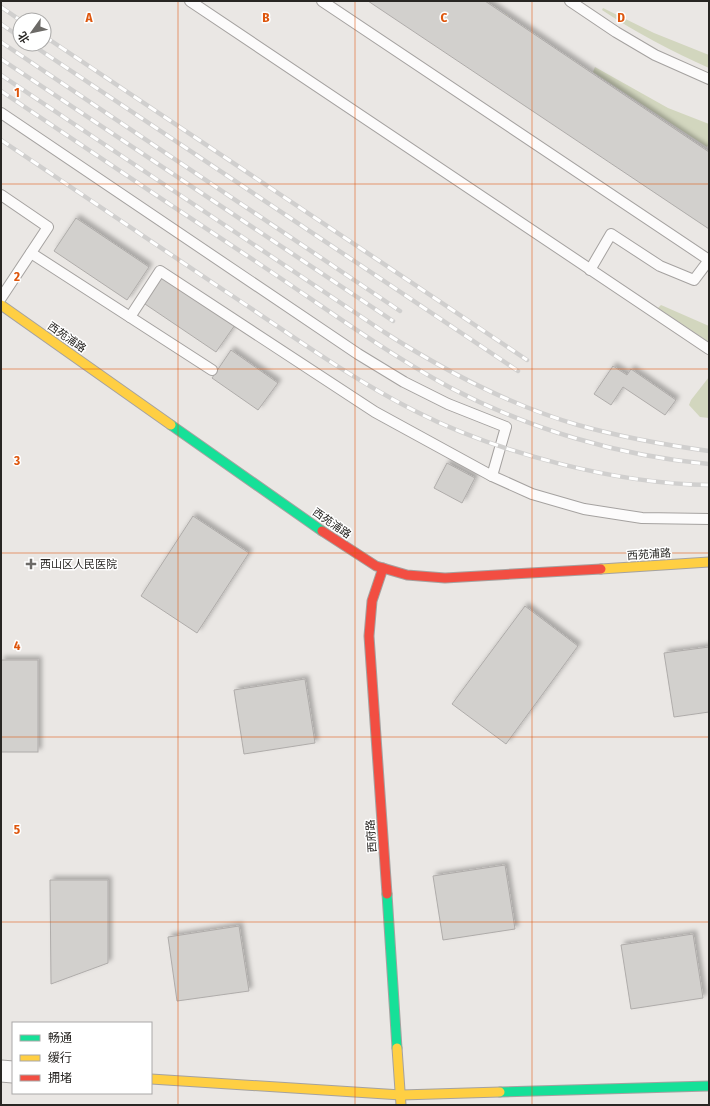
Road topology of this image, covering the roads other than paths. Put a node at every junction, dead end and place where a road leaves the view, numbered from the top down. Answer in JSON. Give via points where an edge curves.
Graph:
{"nodes":[{"id":1,"x":190,"y":1,"type":"edge"},
{"id":2,"x":322,"y":1,"type":"edge"},
{"id":3,"x":576,"y":3,"type":"edge"},
{"id":4,"x":709,"y":79,"type":"edge"},
{"id":5,"x":1,"y":113,"type":"edge"},
{"id":6,"x":1,"y":195,"type":"edge"},
{"id":7,"x":31,"y":253,"type":"junction"},
{"id":8,"x":709,"y":260,"type":"edge"},
{"id":9,"x":590,"y":270,"type":"junction"},
{"id":10,"x":1,"y":298,"type":"edge"},
{"id":11,"x":1,"y":305,"type":"edge"},
{"id":12,"x":130,"y":317,"type":"junction"},
{"id":13,"x":709,"y":349,"type":"edge"},
{"id":14,"x":212,"y":370,"type":"dead end"},
{"id":15,"x":492,"y":476,"type":"junction"},
{"id":16,"x":709,"y":519,"type":"edge"},
{"id":17,"x":709,"y":562,"type":"edge"},
{"id":18,"x":383,"y":568,"type":"junction"},
{"id":19,"x":1,"y":1071,"type":"edge"},
{"id":20,"x":12,"y":1072,"type":"edge"},
{"id":21,"x":152,"y":1079,"type":"edge"},
{"id":22,"x":709,"y":1086,"type":"edge"},
{"id":23,"x":401,"y":1095,"type":"junction"},
{"id":24,"x":401,"y":1105,"type":"edge"}],
"edges":[{"from":1,"to":9,"type":"lane"},
{"from":2,"to":8,"type":"lane"},
{"from":3,"to":4,"type":"lane","via":[[655,55]]},
{"from":5,"to":15,"type":"lane","via":[[358,354],[404,382],[448,404],[506,427]]},
{"from":6,"to":7,"type":"lane","via":[[48,227]]},
{"from":7,"to":10,"type":"lane"},
{"from":7,"to":12,"type":"lane"},
{"from":8,"to":9,"type":"lane","via":[[694,280],[660,266],[611,234]]},
{"from":9,"to":13,"type":"lane"},
{"from":11,"to":18,"type":"street","name":"西苑浦路","via":[[348,548]]},
{"from":12,"to":14,"type":"lane"},
{"from":12,"to":15,"type":"lane","via":[[160,271],[375,412]]},
{"from":15,"to":16,"type":"lane","via":[[532,494],[584,509],[642,518]]},
{"from":17,"to":18,"type":"street","name":"西苑浦路","via":[[445,578],[407,575]]},
{"from":18,"to":23,"type":"street","name":"西府路","via":[[373,592],[369,636]]},
{"from":19,"to":20,"type":"street"},
{"from":21,"to":23,"type":"street"},
{"from":22,"to":23,"type":"street"},
{"from":23,"to":24,"type":"street","name":"西府路"}]}
